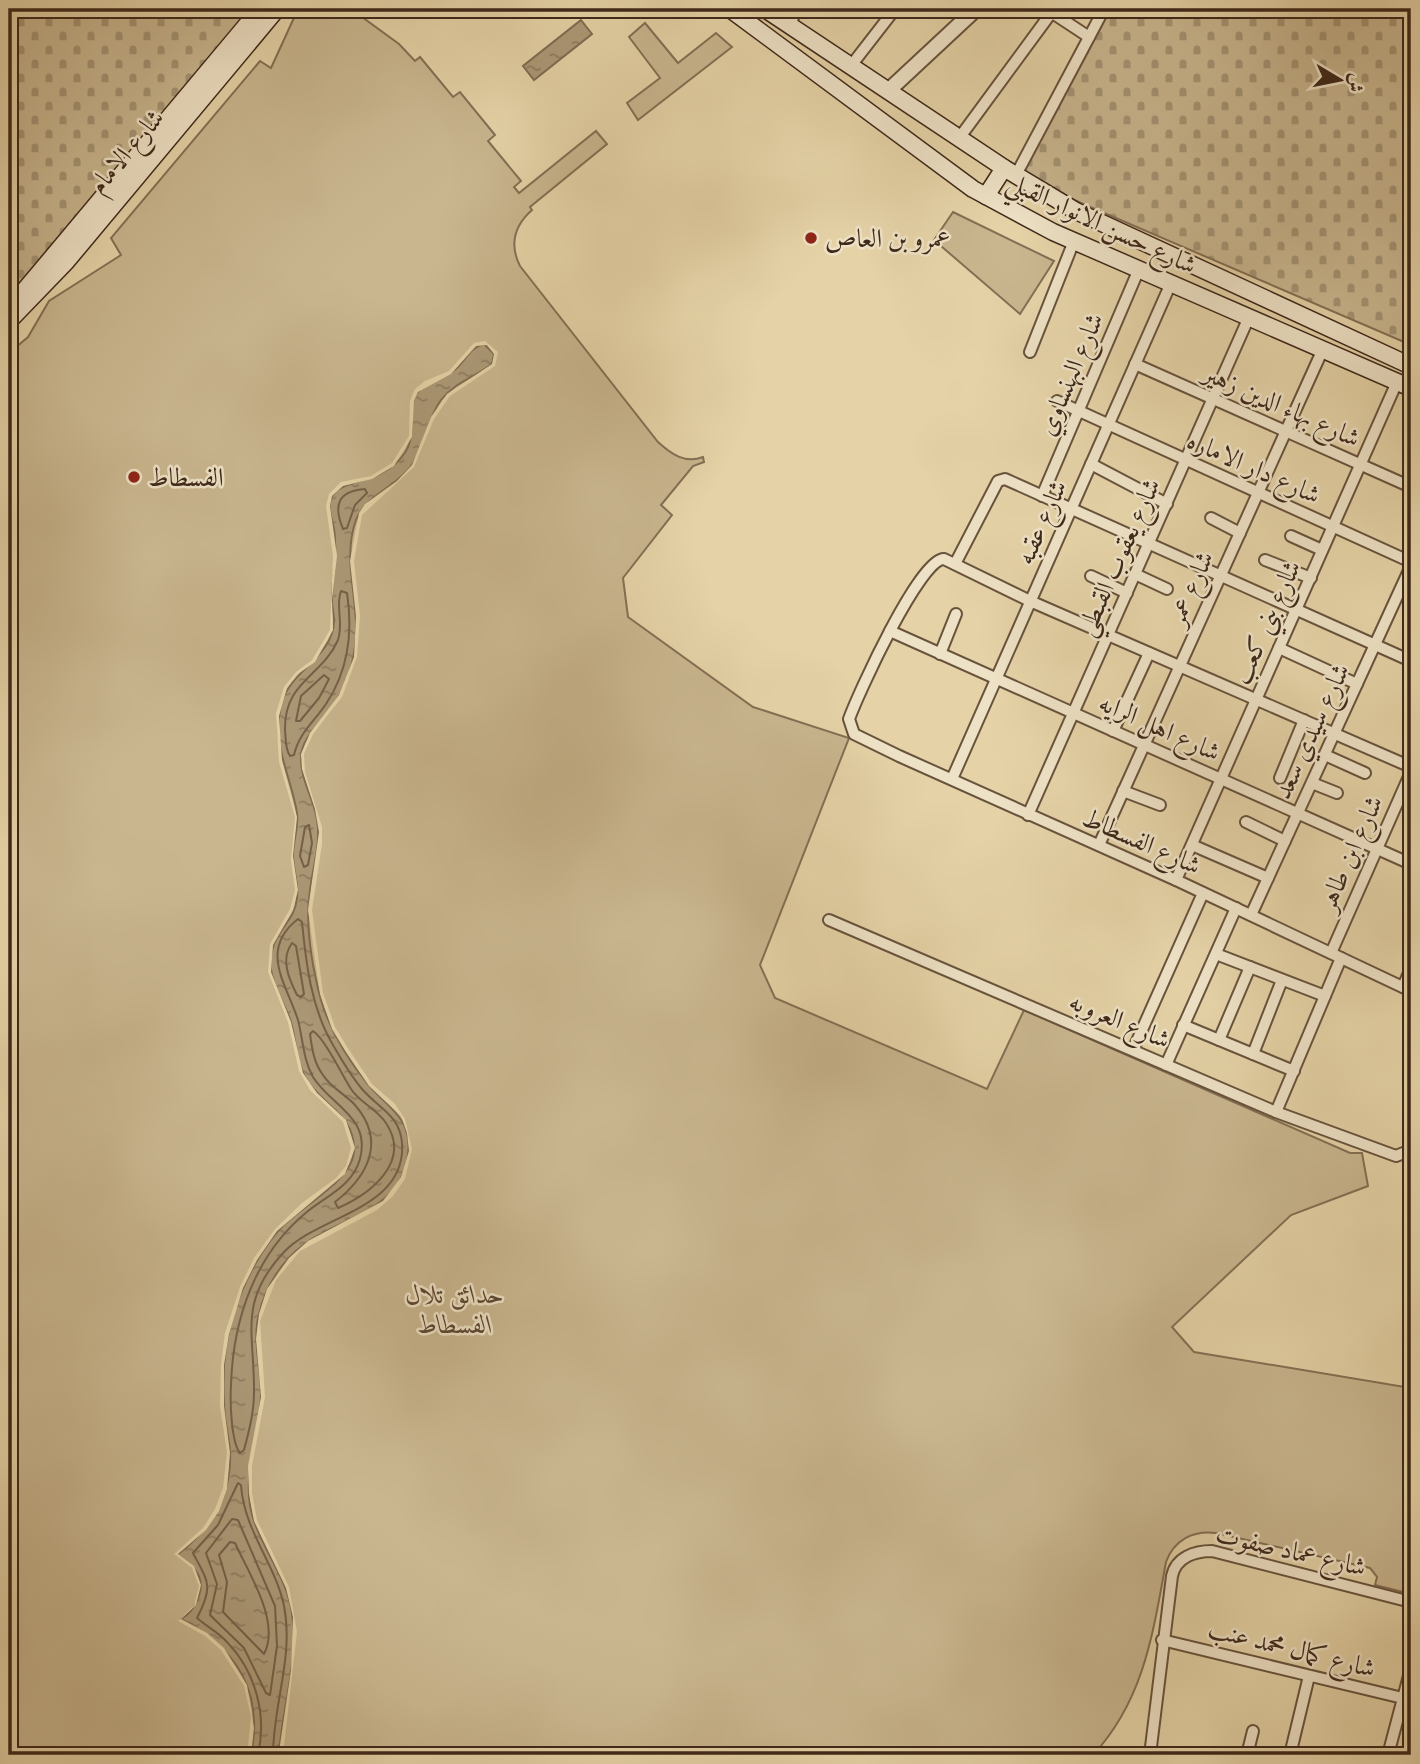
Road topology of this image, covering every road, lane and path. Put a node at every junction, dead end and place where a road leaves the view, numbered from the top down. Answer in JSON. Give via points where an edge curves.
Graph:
{"nodes":[{"id":1,"x":260,"y":9,"type":"edge"},
{"id":2,"x":276,"y":9,"type":"edge"},
{"id":3,"x":765,"y":9,"type":"edge"},
{"id":4,"x":796,"y":9,"type":"edge"},
{"id":5,"x":895,"y":9,"type":"edge"},
{"id":6,"x":976,"y":9,"type":"edge"},
{"id":7,"x":1104,"y":9,"type":"edge"},
{"id":8,"x":1053,"y":11,"type":"edge"},
{"id":9,"x":740,"y":12,"type":"edge"},
{"id":10,"x":790,"y":26,"type":"junction"},
{"id":11,"x":1089,"y":37,"type":"junction"},
{"id":12,"x":850,"y":67,"type":"junction"},
{"id":13,"x":888,"y":91,"type":"junction"},
{"id":14,"x":960,"y":137,"type":"junction"},
{"id":15,"x":1010,"y":172,"type":"junction"},
{"id":16,"x":986,"y":197,"type":"junction"},
{"id":17,"x":1074,"y":241,"type":"junction"},
{"id":18,"x":1139,"y":269,"type":"junction"},
{"id":19,"x":1171,"y":283,"type":"junction"},
{"id":20,"x":9,"y":304,"type":"edge"},
{"id":21,"x":1249,"y":317,"type":"junction"},
{"id":22,"x":9,"y":321,"type":"edge"},
{"id":23,"x":1323,"y":349,"type":"junction"},
{"id":24,"x":1030,"y":352,"type":"dead end"},
{"id":25,"x":1135,"y":364,"type":"junction"},
{"id":26,"x":1411,"y":366,"type":"edge"},
{"id":27,"x":1404,"y":385,"type":"edge"},
{"id":28,"x":1213,"y":399,"type":"junction"},
{"id":29,"x":1057,"y":401,"type":"dead end"},
{"id":30,"x":1079,"y":413,"type":"junction"},
{"id":31,"x":1108,"y":426,"type":"junction"},
{"id":32,"x":1286,"y":431,"type":"junction"},
{"id":33,"x":1185,"y":461,"type":"junction"},
{"id":34,"x":1091,"y":464,"type":"junction"},
{"id":35,"x":1361,"y":464,"type":"junction"},
{"id":36,"x":1411,"y":487,"type":"edge"},
{"id":37,"x":1258,"y":493,"type":"junction"},
{"id":38,"x":1042,"y":496,"type":"junction"},
{"id":39,"x":1167,"y":504,"type":"junction"},
{"id":40,"x":1073,"y":510,"type":"junction"},
{"id":41,"x":1211,"y":518,"type":"dead end"},
{"id":42,"x":1333,"y":527,"type":"junction"},
{"id":43,"x":1240,"y":533,"type":"junction"},
{"id":44,"x":1291,"y":536,"type":"dead end"},
{"id":45,"x":1148,"y":544,"type":"junction"},
{"id":46,"x":1322,"y":550,"type":"junction"},
{"id":47,"x":1265,"y":560,"type":"dead end"},
{"id":48,"x":955,"y":564,"type":"junction"},
{"id":49,"x":1411,"y":564,"type":"edge"},
{"id":50,"x":1135,"y":574,"type":"junction"},
{"id":51,"x":1091,"y":576,"type":"dead end"},
{"id":52,"x":1221,"y":576,"type":"junction"},
{"id":53,"x":1311,"y":578,"type":"junction"},
{"id":54,"x":1167,"y":590,"type":"dead end"},
{"id":55,"x":1127,"y":593,"type":"junction"},
{"id":56,"x":1030,"y":601,"type":"junction"},
{"id":57,"x":1296,"y":610,"type":"junction"},
{"id":58,"x":956,"y":614,"type":"dead end"},
{"id":59,"x":890,"y":631,"type":"junction"},
{"id":60,"x":1108,"y":635,"type":"junction"},
{"id":61,"x":1375,"y":645,"type":"junction"},
{"id":62,"x":1279,"y":649,"type":"junction"},
{"id":63,"x":1149,"y":653,"type":"junction"},
{"id":64,"x":940,"y":654,"type":"junction"},
{"id":65,"x":1411,"y":661,"type":"edge"},
{"id":66,"x":1180,"y":666,"type":"junction"},
{"id":67,"x":996,"y":679,"type":"junction"},
{"id":68,"x":1357,"y":684,"type":"junction"},
{"id":69,"x":1256,"y":699,"type":"junction"},
{"id":70,"x":1073,"y":713,"type":"junction"},
{"id":71,"x":1304,"y":720,"type":"junction"},
{"id":72,"x":1113,"y":731,"type":"junction"},
{"id":73,"x":1335,"y":734,"type":"junction"},
{"id":74,"x":1144,"y":745,"type":"junction"},
{"id":75,"x":1325,"y":755,"type":"junction"},
{"id":76,"x":1411,"y":769,"type":"edge"},
{"id":77,"x":1366,"y":773,"type":"dead end"},
{"id":78,"x":1280,"y":778,"type":"dead end"},
{"id":79,"x":952,"y":779,"type":"junction"},
{"id":80,"x":1221,"y":779,"type":"junction"},
{"id":81,"x":1312,"y":783,"type":"junction"},
{"id":82,"x":1123,"y":791,"type":"junction"},
{"id":83,"x":1337,"y":793,"type":"dead end"},
{"id":84,"x":1160,"y":805,"type":"dead end"},
{"id":85,"x":1298,"y":813,"type":"junction"},
{"id":86,"x":1028,"y":815,"type":"junction"},
{"id":87,"x":1246,"y":822,"type":"dead end"},
{"id":88,"x":1286,"y":841,"type":"junction"},
{"id":89,"x":1099,"y":845,"type":"junction"},
{"id":90,"x":1192,"y":845,"type":"junction"},
{"id":91,"x":1377,"y":849,"type":"junction"},
{"id":92,"x":1411,"y":864,"type":"edge"},
{"id":93,"x":1268,"y":878,"type":"junction"},
{"id":94,"x":1176,"y":880,"type":"junction"},
{"id":95,"x":1203,"y":893,"type":"junction"},
{"id":96,"x":1236,"y":908,"type":"junction"},
{"id":97,"x":1251,"y":915,"type":"junction"},
{"id":98,"x":829,"y":920,"type":"dead end"},
{"id":99,"x":1216,"y":954,"type":"junction"},
{"id":100,"x":1336,"y":955,"type":"junction"},
{"id":101,"x":1251,"y":967,"type":"junction"},
{"id":102,"x":1411,"y":968,"type":"edge"},
{"id":103,"x":1282,"y":979,"type":"junction"},
{"id":104,"x":1407,"y":989,"type":"edge"},
{"id":105,"x":1325,"y":996,"type":"junction"},
{"id":106,"x":1183,"y":1025,"type":"junction"},
{"id":107,"x":1219,"y":1040,"type":"junction"},
{"id":108,"x":1133,"y":1050,"type":"junction"},
{"id":109,"x":1253,"y":1054,"type":"junction"},
{"id":110,"x":1166,"y":1065,"type":"junction"},
{"id":111,"x":1294,"y":1070,"type":"junction"},
{"id":112,"x":1276,"y":1112,"type":"junction"},
{"id":113,"x":1410,"y":1149,"type":"edge"},
{"id":114,"x":1411,"y":1601,"type":"edge"},
{"id":115,"x":1163,"y":1640,"type":"junction"},
{"id":116,"x":1411,"y":1668,"type":"edge"},
{"id":117,"x":1309,"y":1676,"type":"junction"},
{"id":118,"x":1407,"y":1699,"type":"edge"},
{"id":119,"x":1253,"y":1731,"type":"dead end"},
{"id":120,"x":1150,"y":1755,"type":"edge"},
{"id":121,"x":1247,"y":1755,"type":"edge"},
{"id":122,"x":1290,"y":1755,"type":"edge"},
{"id":123,"x":1388,"y":1755,"type":"edge"}],
"edges":[{"from":1,"to":20,"type":"main road","name":"شارع الامام"},
{"from":2,"to":22,"type":"main road","name":"شارع الامام","via":[[65,262]]},
{"from":3,"to":10,"type":"main road","name":"شارع حسن الانوار القبلي"},
{"from":4,"to":10,"type":"street"},
{"from":5,"to":12,"type":"street"},
{"from":6,"to":13,"type":"street"},
{"from":7,"to":11,"type":"street"},
{"from":8,"to":11,"type":"street"},
{"from":8,"to":14,"type":"street"},
{"from":9,"to":16,"type":"main road","name":"شارع حسن الانوار القبلي"},
{"from":10,"to":12,"type":"main road","name":"شارع حسن الانوار القبلي"},
{"from":11,"to":15,"type":"street"},
{"from":12,"to":13,"type":"main road","name":"شارع حسن الانوار القبلي"},
{"from":13,"to":14,"type":"main road","name":"شارع حسن الانوار القبلي"},
{"from":14,"to":15,"type":"main road","name":"شارع حسن الانوار القبلي"},
{"from":15,"to":16,"type":"main road"},
{"from":15,"to":26,"type":"main road","name":"شارع حسن الانوار القبلي","via":[[1118,232]]},
{"from":16,"to":17,"type":"main road","name":"شارع حسن الانوار القبلي"},
{"from":17,"to":18,"type":"main road","name":"شارع حسن الانوار القبلي"},
{"from":17,"to":24,"type":"street"},
{"from":18,"to":19,"type":"main road","name":"شارع حسن الانوار القبلي"},
{"from":18,"to":30,"type":"street","name":"شارع البهنساوي"},
{"from":19,"to":21,"type":"main road","name":"شارع حسن الانوار القبلي"},
{"from":19,"to":25,"type":"street","name":"شارع عقبه"},
{"from":21,"to":23,"type":"main road","name":"شارع حسن الانوار القبلي"},
{"from":21,"to":28,"type":"street","name":"شارع يعقوب القبطي"},
{"from":23,"to":27,"type":"main road","name":"شارع حسن الانوار القبلي"},
{"from":23,"to":32,"type":"street","name":"شارع عمر"},
{"from":25,"to":28,"type":"street","name":"شارع بهاء الدين زهير"},
{"from":25,"to":31,"type":"street","name":"شارع عقبه"},
{"from":27,"to":35,"type":"street","name":"شارع بني كعب"},
{"from":28,"to":32,"type":"street","name":"شارع بهاء الدين زهير"},
{"from":28,"to":33,"type":"street","name":"شارع يعقوب القبطي"},
{"from":29,"to":30,"type":"street","name":"شارع دار الاماره"},
{"from":30,"to":31,"type":"street","name":"شارع دار الاماره"},
{"from":30,"to":38,"type":"street","name":"شارع البهنساوي"},
{"from":31,"to":33,"type":"street","name":"شارع دار الاماره"},
{"from":31,"to":34,"type":"street","name":"شارع عقبه"},
{"from":32,"to":35,"type":"street","name":"شارع بهاء الدين زهير"},
{"from":32,"to":37,"type":"street","name":"شارع عمر"},
{"from":33,"to":37,"type":"street","name":"شارع دار الاماره"},
{"from":33,"to":39,"type":"street","name":"شارع يعقوب القبطي"},
{"from":34,"to":39,"type":"street"},
{"from":34,"to":40,"type":"street","name":"شارع عقبه"},
{"from":35,"to":36,"type":"street","name":"شارع بهاء الدين زهير"},
{"from":35,"to":42,"type":"street","name":"شارع بني كعب"},
{"from":37,"to":42,"type":"street","name":"شارع دار الاماره"},
{"from":37,"to":43,"type":"street","name":"شارع عمر"},
{"from":38,"to":40,"type":"street"},
{"from":38,"to":48,"type":"street","via":[[1005,479],[998,481]]},
{"from":39,"to":45,"type":"street","name":"شارع يعقوب القبطي"},
{"from":40,"to":45,"type":"street"},
{"from":40,"to":56,"type":"street","name":"شارع عقبه"},
{"from":41,"to":43,"type":"street"},
{"from":42,"to":46,"type":"street","name":"شارع بني كعب"},
{"from":42,"to":49,"type":"street","name":"شارع دار الاماره"},
{"from":43,"to":52,"type":"street","name":"شارع عمر"},
{"from":44,"to":46,"type":"street"},
{"from":45,"to":50,"type":"street","name":"شارع يعقوب القبطي"},
{"from":45,"to":52,"type":"street"},
{"from":46,"to":53,"type":"street","name":"شارع بني كعب"},
{"from":47,"to":53,"type":"street"},
{"from":48,"to":56,"type":"street"},
{"from":48,"to":59,"type":"street","via":[[939,558]]},
{"from":49,"to":61,"type":"street","name":"شارع سيدي سعد"},
{"from":50,"to":54,"type":"street"},
{"from":50,"to":55,"type":"street","name":"شارع يعقوب القبطي"},
{"from":51,"to":55,"type":"street"},
{"from":52,"to":57,"type":"street"},
{"from":52,"to":66,"type":"street","name":"شارع عمر"},
{"from":53,"to":57,"type":"street","name":"شارع بني كعب"},
{"from":55,"to":60,"type":"street","name":"شارع يعقوب القبطي"},
{"from":56,"to":60,"type":"street"},
{"from":56,"to":67,"type":"street","name":"شارع عقبه"},
{"from":57,"to":61,"type":"street"},
{"from":57,"to":62,"type":"street","name":"شارع بني كعب"},
{"from":58,"to":64,"type":"street"},
{"from":59,"to":64,"type":"street","name":"شارع اهل الرايه"},
{"from":59,"to":79,"type":"street","name":"شارع الفسطاط","via":[[849,719],[854,734]]},
{"from":60,"to":63,"type":"street"},
{"from":60,"to":70,"type":"street","name":"شارع يعقوب القبطي"},
{"from":61,"to":65,"type":"street"},
{"from":61,"to":68,"type":"street","name":"شارع سيدي سعد"},
{"from":62,"to":68,"type":"street"},
{"from":62,"to":69,"type":"street","name":"شارع بني كعب"},
{"from":63,"to":66,"type":"street"},
{"from":63,"to":72,"type":"street"},
{"from":64,"to":67,"type":"street","name":"شارع اهل الرايه"},
{"from":66,"to":69,"type":"street"},
{"from":66,"to":74,"type":"street","name":"شارع عمر"},
{"from":67,"to":70,"type":"street","name":"شارع اهل الرايه"},
{"from":67,"to":79,"type":"street","name":"شارع عقبه"},
{"from":68,"to":73,"type":"street","name":"شارع سيدي سعد"},
{"from":69,"to":71,"type":"street"},
{"from":69,"to":80,"type":"street","name":"شارع بني كعب"},
{"from":70,"to":72,"type":"street","name":"شارع اهل الرايه"},
{"from":70,"to":86,"type":"street","name":"شارع يعقوب القبطي"},
{"from":71,"to":73,"type":"street"},
{"from":71,"to":78,"type":"street"},
{"from":72,"to":74,"type":"street","name":"شارع اهل الرايه"},
{"from":73,"to":75,"type":"street","name":"شارع سيدي سعد"},
{"from":73,"to":76,"type":"street"},
{"from":74,"to":80,"type":"street","name":"شارع اهل الرايه"},
{"from":74,"to":82,"type":"street","name":"شارع عمر"},
{"from":75,"to":77,"type":"street"},
{"from":75,"to":81,"type":"street","name":"شارع سيدي سعد"},
{"from":76,"to":91,"type":"street","name":"شارع ابن طاهر"},
{"from":79,"to":86,"type":"street","name":"شارع الفسطاط"},
{"from":80,"to":85,"type":"street","name":"شارع اهل الرايه"},
{"from":80,"to":90,"type":"street","name":"شارع بني كعب"},
{"from":81,"to":83,"type":"street"},
{"from":81,"to":85,"type":"street","name":"شارع سيدي سعد"},
{"from":82,"to":84,"type":"street"},
{"from":82,"to":89,"type":"street","name":"شارع عمر"},
{"from":85,"to":88,"type":"street","name":"شارع سيدي سعد"},
{"from":85,"to":91,"type":"street","name":"شارع اهل الرايه"},
{"from":86,"to":89,"type":"street","name":"شارع الفسطاط"},
{"from":87,"to":88,"type":"street"},
{"from":88,"to":93,"type":"street","name":"شارع سيدي سعد"},
{"from":89,"to":94,"type":"street","name":"شارع الفسطاط"},
{"from":90,"to":93,"type":"street"},
{"from":90,"to":94,"type":"street","name":"شارع بني كعب"},
{"from":91,"to":92,"type":"street","name":"شارع اهل الرايه"},
{"from":91,"to":100,"type":"street","name":"شارع ابن طاهر"},
{"from":93,"to":97,"type":"street","name":"شارع سيدي سعد"},
{"from":94,"to":95,"type":"street","name":"شارع الفسطاط"},
{"from":95,"to":96,"type":"street","name":"شارع الفسطاط"},
{"from":95,"to":108,"type":"street"},
{"from":96,"to":97,"type":"street","name":"شارع الفسطاط"},
{"from":96,"to":99,"type":"street"},
{"from":97,"to":100,"type":"street","name":"شارع الفسطاط"},
{"from":98,"to":108,"type":"street","name":"شارع العروبه"},
{"from":99,"to":101,"type":"street"},
{"from":99,"to":106,"type":"street"},
{"from":100,"to":104,"type":"street","name":"شارع الفسطاط"},
{"from":100,"to":105,"type":"street","name":"شارع ابن طاهر"},
{"from":101,"to":103,"type":"street"},
{"from":101,"to":107,"type":"street"},
{"from":102,"to":104,"type":"street"},
{"from":103,"to":105,"type":"street"},
{"from":103,"to":109,"type":"street"},
{"from":105,"to":111,"type":"street","name":"شارع ابن طاهر"},
{"from":106,"to":107,"type":"street"},
{"from":106,"to":110,"type":"street"},
{"from":107,"to":109,"type":"street"},
{"from":108,"to":110,"type":"street","name":"شارع العروبه"},
{"from":109,"to":111,"type":"street"},
{"from":110,"to":112,"type":"street","name":"شارع العروبه"},
{"from":111,"to":112,"type":"street","name":"شارع ابن طاهر"},
{"from":112,"to":113,"type":"street","name":"شارع العروبه","via":[[1396,1156]]},
{"from":114,"to":115,"type":"street","name":"شارع عماد صفوت","via":[[1212,1551],[1186,1556],[1173,1569]]},
{"from":115,"to":117,"type":"street","name":"شارع كمال محمد عنب"},
{"from":115,"to":120,"type":"street"},
{"from":116,"to":118,"type":"street"},
{"from":117,"to":118,"type":"street","name":"شارع كمال محمد عنب"},
{"from":117,"to":122,"type":"street"},
{"from":118,"to":123,"type":"street"},
{"from":119,"to":121,"type":"street"}]}
